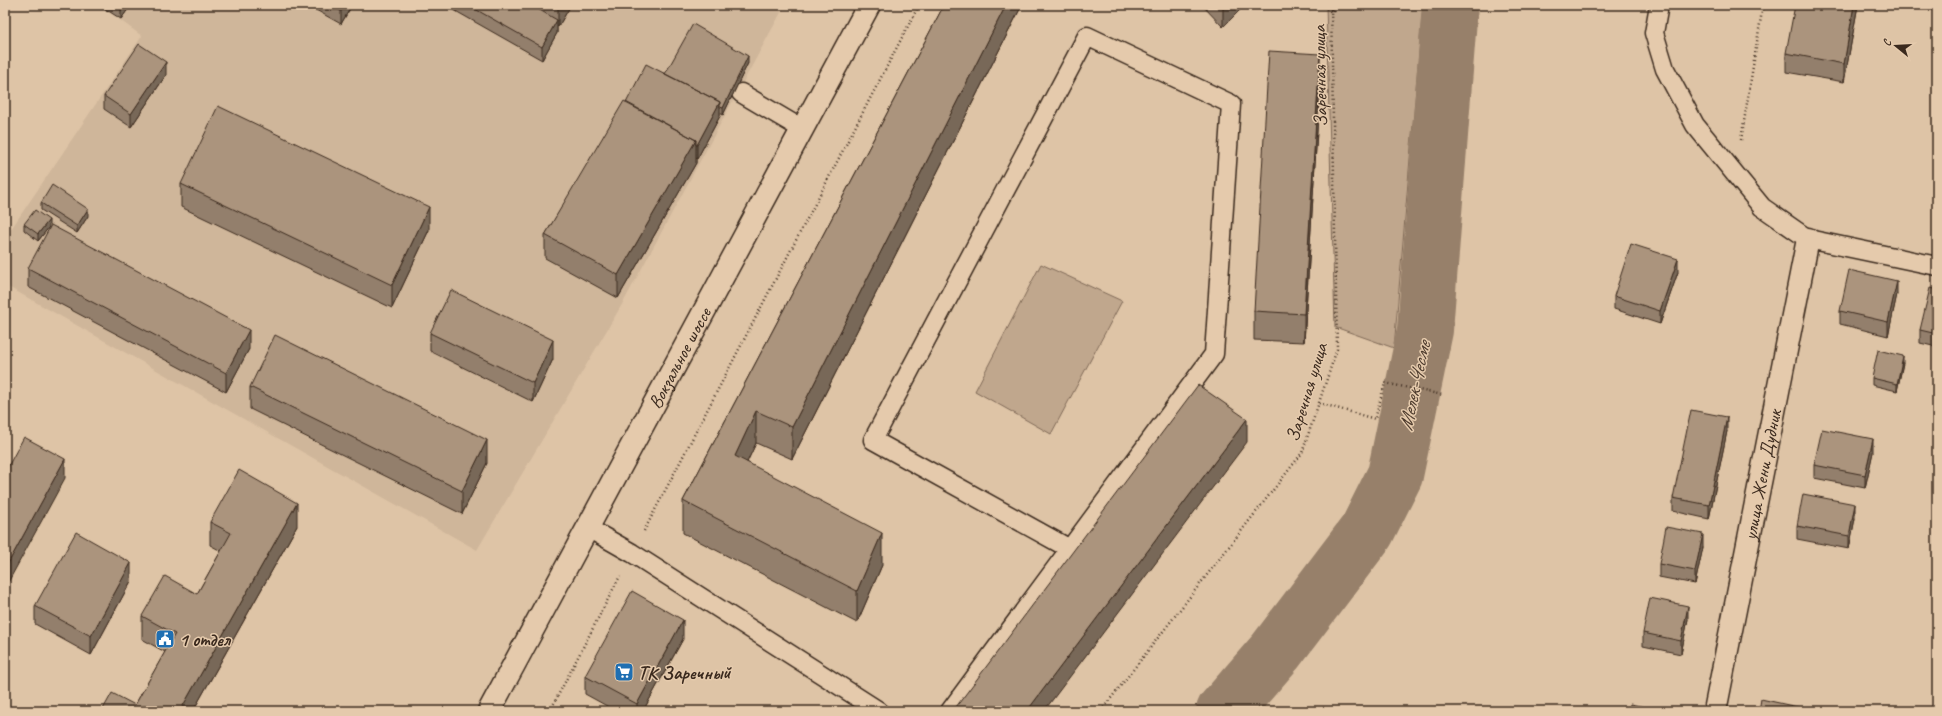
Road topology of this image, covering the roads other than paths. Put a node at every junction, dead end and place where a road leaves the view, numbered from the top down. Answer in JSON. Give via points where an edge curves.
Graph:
{"nodes":[{"id":1,"x":869,"y":5,"type":"edge"},
{"id":2,"x":1658,"y":5,"type":"edge"},
{"id":3,"x":741,"y":93,"type":"dead end"},
{"id":4,"x":802,"y":129,"type":"junction"},
{"id":5,"x":1808,"y":239,"type":"junction"},
{"id":6,"x":1937,"y":266,"type":"edge"},
{"id":7,"x":588,"y":528,"type":"junction"},
{"id":8,"x":1070,"y":549,"type":"junction"},
{"id":9,"x":488,"y":711,"type":"edge"},
{"id":10,"x":879,"y":711,"type":"edge"},
{"id":11,"x":950,"y":711,"type":"edge"},
{"id":12,"x":1714,"y":711,"type":"edge"}],
"edges":[{"from":1,"to":4,"type":"main road","name":"Вокзальное шоссе"},
{"from":2,"to":5,"type":"lane","via":[[1654,33],[1666,69],[1695,125],[1762,207]]},
{"from":3,"to":4,"type":"lane"},
{"from":4,"to":7,"type":"main road","name":"Вокзальное шоссе"},
{"from":5,"to":6,"type":"lane"},
{"from":5,"to":12,"type":"main road","name":"улица Жени Дудник"},
{"from":7,"to":9,"type":"main road","name":"Вокзальное шоссе"},
{"from":7,"to":10,"type":"lane","via":[[632,553]]},
{"from":8,"to":8,"type":"lane","via":[[1214,354],[1231,104],[1087,36],[873,440]]},
{"from":8,"to":11,"type":"lane"}]}
